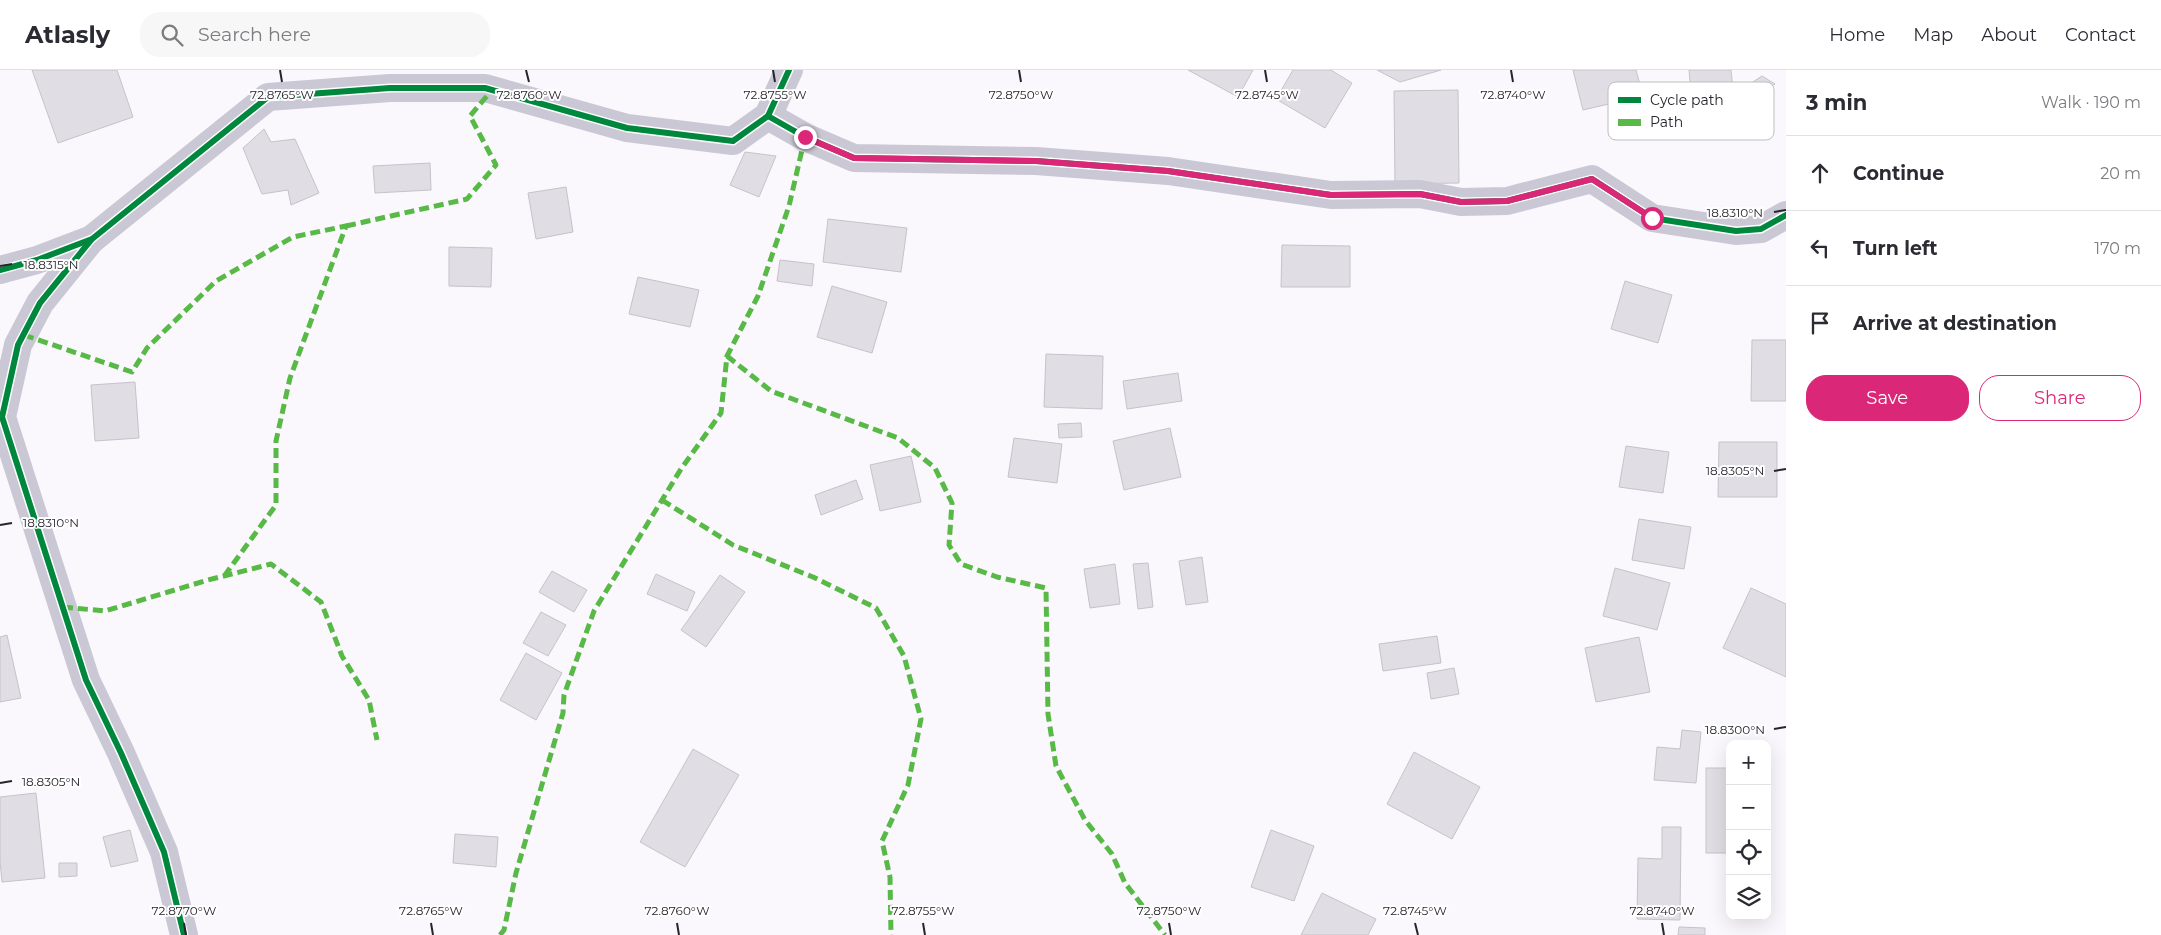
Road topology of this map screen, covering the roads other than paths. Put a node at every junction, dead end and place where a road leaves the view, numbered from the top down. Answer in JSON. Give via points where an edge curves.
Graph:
{"nodes":[{"id":1,"x":789,"y":70,"type":"edge"},
{"id":2,"x":768,"y":116,"type":"junction"},
{"id":3,"x":1786,"y":214,"type":"edge"},
{"id":4,"x":92,"y":239,"type":"junction"},
{"id":5,"x":0,"y":270,"type":"edge"},
{"id":6,"x":184,"y":935,"type":"edge"}],
"edges":[{"from":1,"to":2,"type":"street"},
{"from":2,"to":3,"type":"street","via":[[805,137],[854,158],[1036,161],[1168,171],[1331,195],[1420,194],[1461,202],[1507,201],[1592,179],[1652,218],[1736,231],[1761,229]]},
{"from":2,"to":4,"type":"street","via":[[734,141],[627,128],[485,88],[390,88],[268,98]]},
{"from":4,"to":5,"type":"street"},
{"from":4,"to":6,"type":"street","via":[[40,303],[18,345],[2,418],[86,680],[164,852]]}]}
